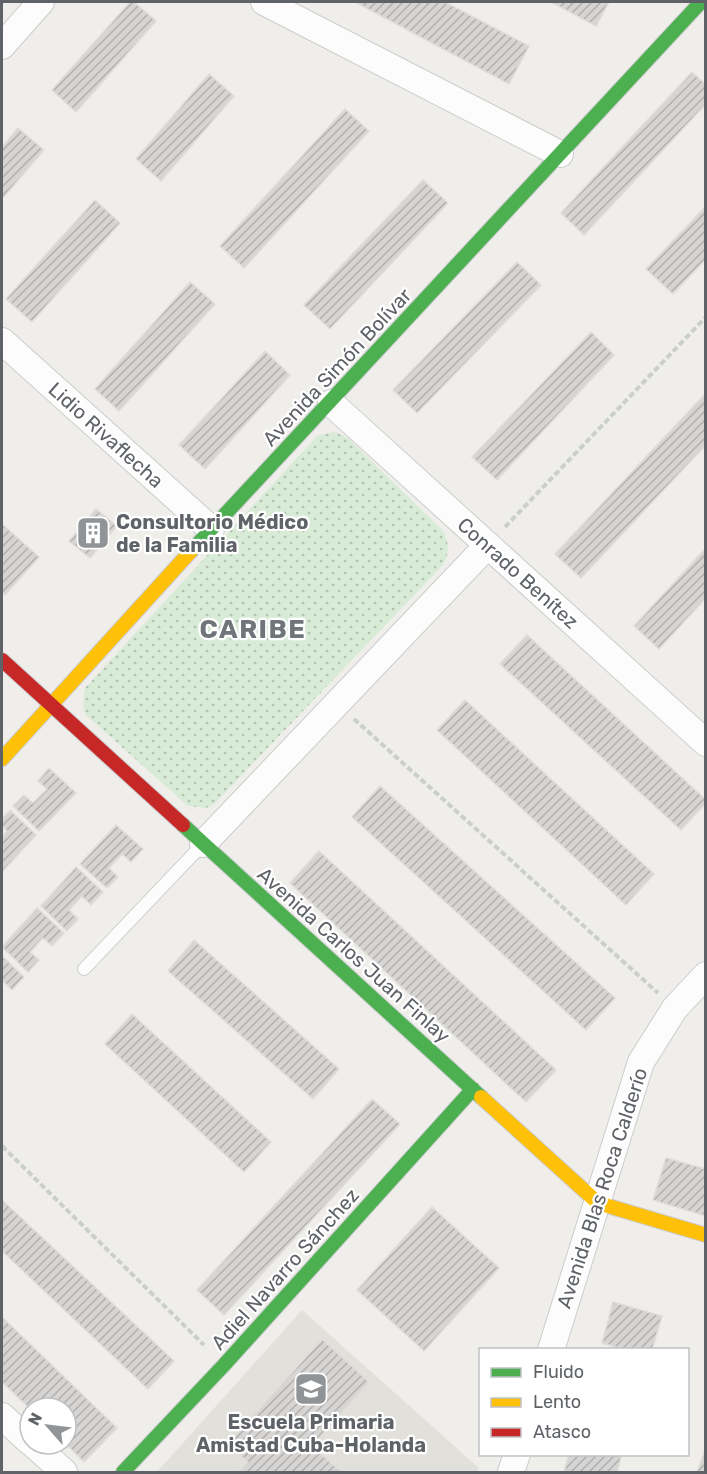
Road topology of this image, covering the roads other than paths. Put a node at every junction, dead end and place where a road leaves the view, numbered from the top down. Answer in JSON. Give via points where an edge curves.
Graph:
{"nodes":[{"id":1,"x":41,"y":2,"type":"edge"},
{"id":2,"x":264,"y":2,"type":"edge"},
{"id":3,"x":701,"y":2,"type":"edge"},
{"id":4,"x":5,"y":35,"type":"edge"},
{"id":5,"x":560,"y":154,"type":"junction"},
{"id":6,"x":2,"y":341,"type":"edge"},
{"id":7,"x":331,"y":403,"type":"junction"},
{"id":8,"x":211,"y":530,"type":"junction"},
{"id":9,"x":488,"y":545,"type":"junction"},
{"id":10,"x":2,"y":660,"type":"edge"},
{"id":11,"x":51,"y":705,"type":"junction"},
{"id":12,"x":705,"y":743,"type":"edge"},
{"id":13,"x":2,"y":759,"type":"edge"},
{"id":14,"x":203,"y":844,"type":"junction"},
{"id":15,"x":84,"y":969,"type":"dead end"},
{"id":16,"x":705,"y":975,"type":"edge"},
{"id":17,"x":473,"y":1089,"type":"junction"},
{"id":18,"x":598,"y":1203,"type":"junction"},
{"id":19,"x":705,"y":1235,"type":"edge"},
{"id":20,"x":552,"y":1348,"type":"edge"},
{"id":21,"x":2,"y":1416,"type":"edge"},
{"id":22,"x":18,"y":1431,"type":"edge"},
{"id":23,"x":45,"y":1456,"type":"edge"},
{"id":24,"x":517,"y":1456,"type":"edge"},
{"id":25,"x":64,"y":1473,"type":"edge"},
{"id":26,"x":123,"y":1473,"type":"edge"},
{"id":27,"x":511,"y":1473,"type":"edge"}],
"edges":[{"from":1,"to":4,"type":"street"},
{"from":2,"to":5,"type":"street"},
{"from":3,"to":5,"type":"street","name":"Avenida Simón Bolívar"},
{"from":5,"to":7,"type":"street","name":"Avenida Simón Bolívar"},
{"from":6,"to":8,"type":"street","name":"Lidio Rivaflecha"},
{"from":7,"to":8,"type":"street","name":"Avenida Simón Bolívar"},
{"from":7,"to":9,"type":"street","name":"Conrado Benítez"},
{"from":8,"to":11,"type":"street","name":"Avenida Simón Bolívar"},
{"from":9,"to":12,"type":"street","name":"Conrado Benítez"},
{"from":9,"to":14,"type":"street"},
{"from":10,"to":11,"type":"street","name":"Avenida Carlos Juan Finlay"},
{"from":11,"to":13,"type":"street","name":"Avenida Simón Bolívar"},
{"from":11,"to":14,"type":"street","name":"Avenida Carlos Juan Finlay"},
{"from":14,"to":15,"type":"lane"},
{"from":14,"to":17,"type":"street","name":"Avenida Carlos Juan Finlay"},
{"from":16,"to":18,"type":"street","name":"Avenida Blas Roca Calderío","via":[[675,1008],[641,1062]]},
{"from":17,"to":18,"type":"street","name":"Avenida Carlos Juan Finlay"},
{"from":17,"to":26,"type":"street","name":"Adiel Navarro Sánchez"},
{"from":18,"to":19,"type":"street","name":"Avenida Carlos Juan Finlay"},
{"from":18,"to":20,"type":"street","name":"Avenida Blas Roca Calderío"},
{"from":21,"to":22,"type":"street"},
{"from":23,"to":25,"type":"street"},
{"from":24,"to":27,"type":"street"}]}
